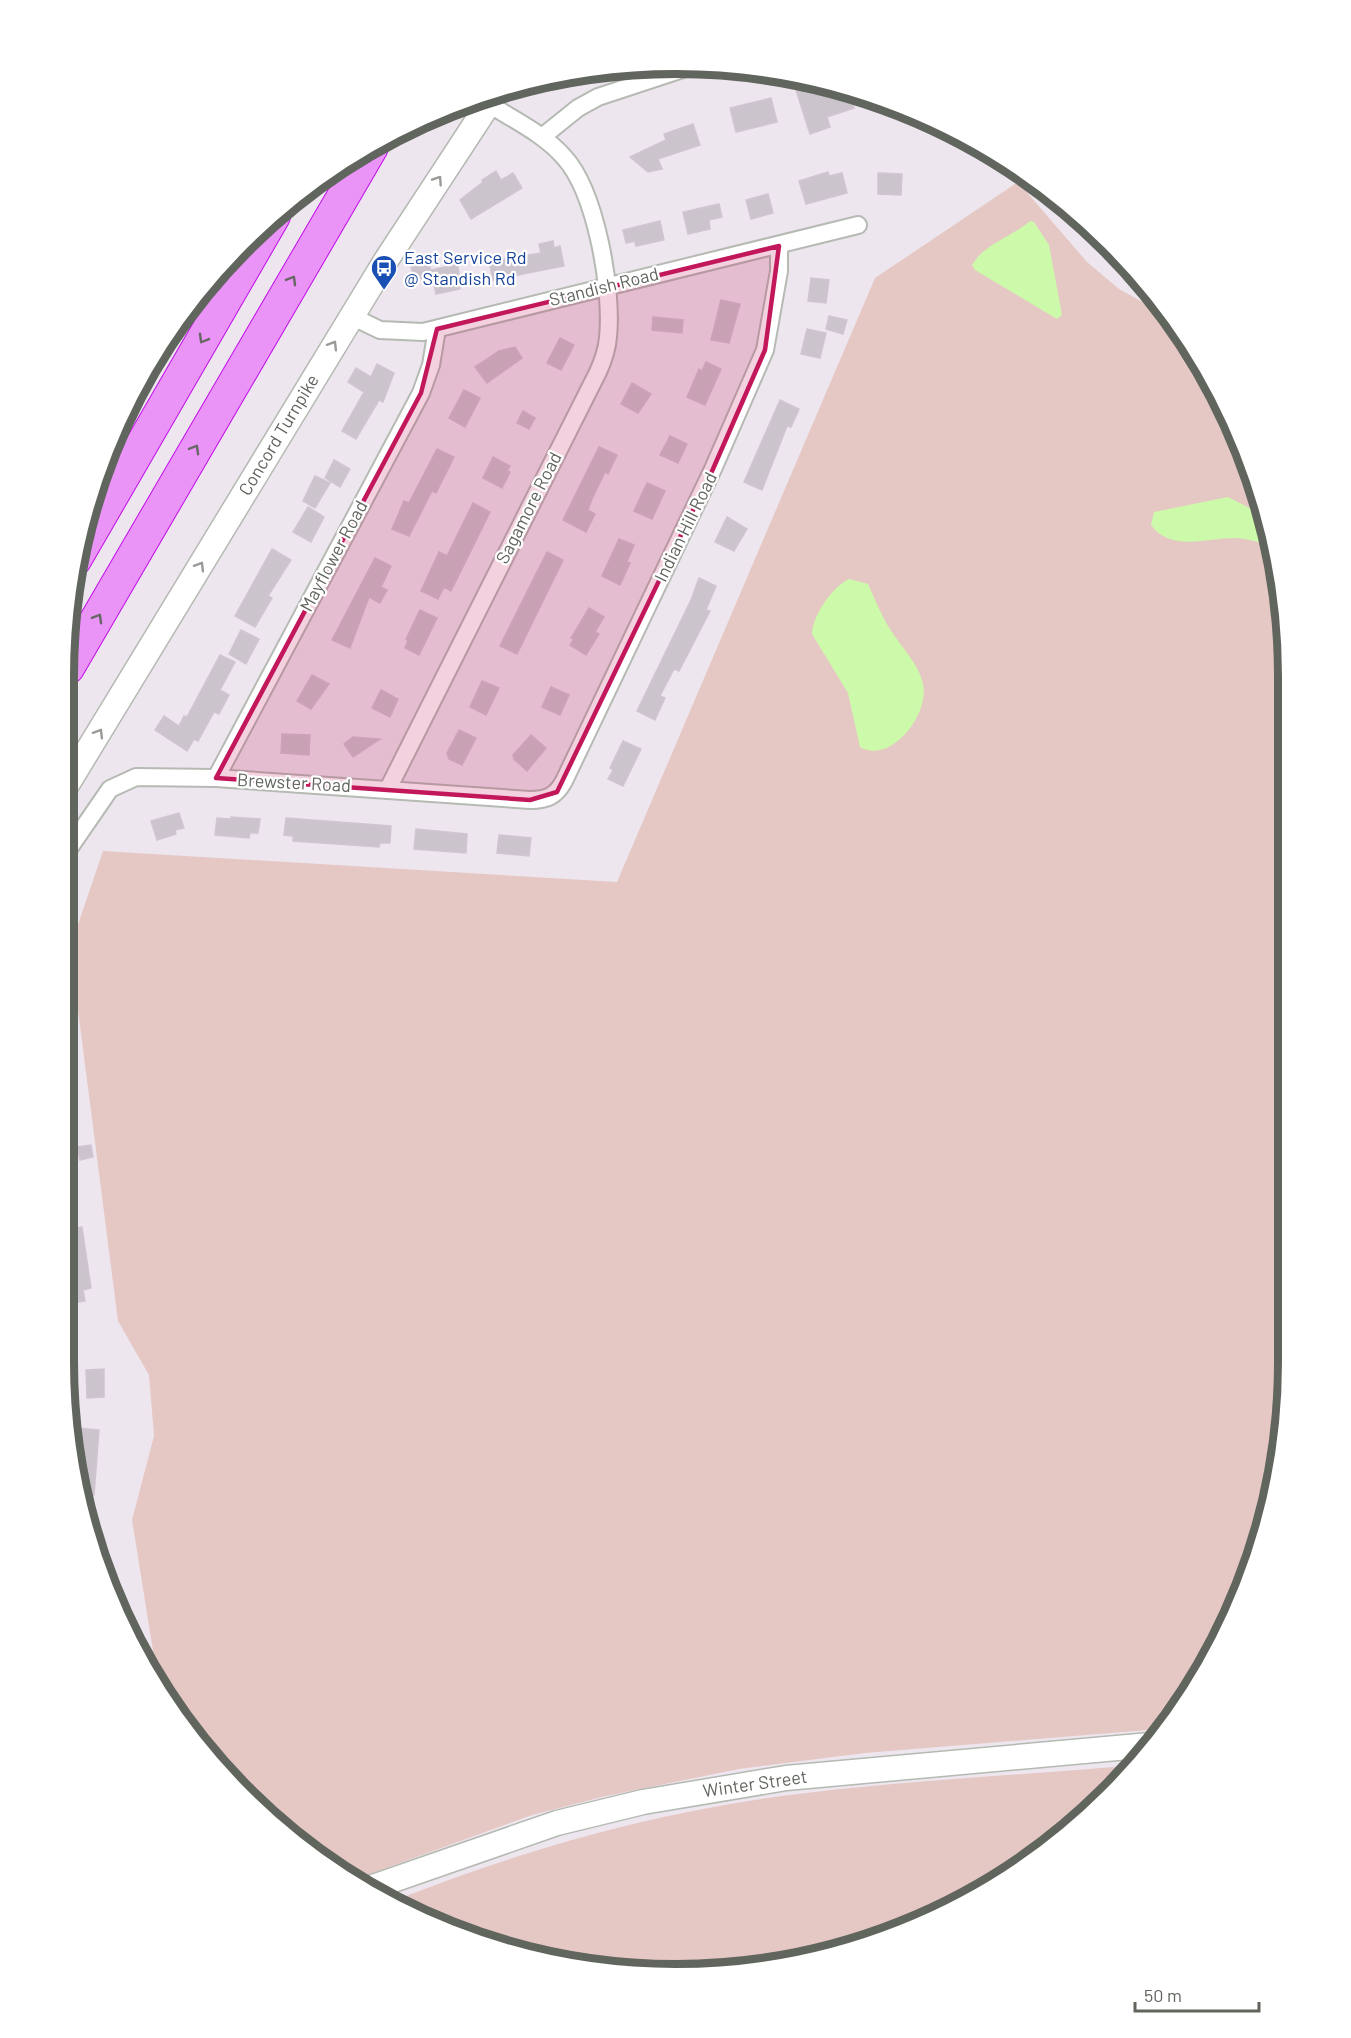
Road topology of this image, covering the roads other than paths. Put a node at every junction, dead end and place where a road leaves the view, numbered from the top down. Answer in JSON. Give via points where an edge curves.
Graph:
{"nodes":[{"id":1,"x":667,"y":74,"type":"edge"},
{"id":2,"x":494,"y":102,"type":"edge"},
{"id":3,"x":485,"y":104,"type":"edge"},
{"id":4,"x":542,"y":137,"type":"junction"},
{"id":5,"x":364,"y":161,"type":"edge"},
{"id":6,"x":858,"y":225,"type":"dead end"},
{"id":7,"x":259,"y":241,"type":"edge"},
{"id":8,"x":779,"y":246,"type":"junction"},
{"id":9,"x":607,"y":286,"type":"junction"},
{"id":10,"x":351,"y":316,"type":"junction"},
{"id":11,"x":437,"y":329,"type":"junction"},
{"id":12,"x":91,"y":532,"type":"edge"},
{"id":13,"x":74,"y":657,"type":"edge"},
{"id":14,"x":74,"y":773,"type":"edge"},
{"id":15,"x":216,"y":778,"type":"junction"},
{"id":16,"x":388,"y":789,"type":"junction"},
{"id":17,"x":554,"y":795,"type":"joint"},
{"id":18,"x":74,"y":840,"type":"edge"},
{"id":19,"x":1139,"y":1746,"type":"edge"},
{"id":20,"x":377,"y":1885,"type":"edge"}],
"edges":[{"from":1,"to":4,"type":"street","via":[[598,97]]},
{"from":2,"to":4,"type":"street","name":"Sagamore Road"},
{"from":10,"to":3,"type":"main road","name":"Concord Turnpike","one_way":true},
{"from":4,"to":9,"type":"street","name":"Sagamore Road","via":[[571,164],[583,186],[593,214]]},
{"from":13,"to":5,"type":"highway","one_way":true},
{"from":6,"to":8,"type":"street","name":"Standish Road"},
{"from":7,"to":12,"type":"highway","one_way":true},
{"from":8,"to":9,"type":"street","name":"Standish Road"},
{"from":8,"to":17,"type":"street","name":"Indian Hill Road","via":[[779,271],[765,350],[694,512]]},
{"from":9,"to":11,"type":"street","name":"Standish Road"},
{"from":9,"to":16,"type":"street","name":"Sagamore Road","via":[[608,339],[598,372]]},
{"from":10,"to":11,"type":"street","name":"Standish Road","via":[[389,332]]},
{"from":14,"to":10,"type":"main road","name":"Concord Turnpike","one_way":true},
{"from":11,"to":15,"type":"street","name":"Mayflower Road","via":[[433,358],[421,393]]},
{"from":15,"to":16,"type":"street","name":"Brewster Road"},
{"from":15,"to":18,"type":"street","name":"Brewster Road","via":[[153,776],[122,782],[105,794]]},
{"from":16,"to":17,"type":"street","name":"Brewster Road","via":[[530,800]]},
{"from":19,"to":20,"type":"main road","name":"Winter Street","via":[[786,1778],[643,1802],[557,1823]]}]}
